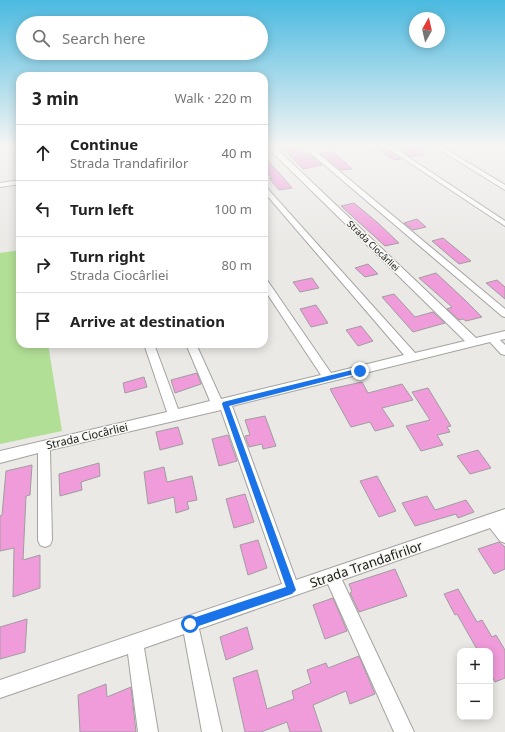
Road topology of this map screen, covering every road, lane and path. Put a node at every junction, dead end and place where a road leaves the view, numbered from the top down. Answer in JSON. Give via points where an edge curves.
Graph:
{"nodes":[{"id":1,"x":301,"y":179,"type":"edge"},
{"id":2,"x":345,"y":179,"type":"edge"},
{"id":3,"x":437,"y":179,"type":"edge"},
{"id":4,"x":491,"y":179,"type":"edge"},
{"id":5,"x":16,"y":183,"type":"edge"},
{"id":6,"x":0,"y":185,"type":"edge"},
{"id":7,"x":505,"y":188,"type":"edge"},
{"id":8,"x":268,"y":193,"type":"edge"},
{"id":9,"x":505,"y":224,"type":"edge"},
{"id":10,"x":268,"y":288,"type":"edge"},
{"id":11,"x":505,"y":314,"type":"edge"},
{"id":12,"x":505,"y":335,"type":"edge"},
{"id":13,"x":493,"y":338,"type":"junction"},
{"id":14,"x":474,"y":343,"type":"junction"},
{"id":15,"x":150,"y":348,"type":"edge"},
{"id":16,"x":193,"y":348,"type":"edge"},
{"id":17,"x":505,"y":351,"type":"edge"},
{"id":18,"x":413,"y":358,"type":"junction"},
{"id":19,"x":329,"y":378,"type":"junction"},
{"id":20,"x":222,"y":405,"type":"junction"},
{"id":21,"x":175,"y":416,"type":"junction"},
{"id":22,"x":44,"y":447,"type":"junction"},
{"id":23,"x":0,"y":457,"type":"edge"},
{"id":24,"x":499,"y":518,"type":"edge"},
{"id":25,"x":505,"y":536,"type":"edge"},
{"id":26,"x":45,"y":540,"type":"dead end"},
{"id":27,"x":332,"y":576,"type":"junction"},
{"id":28,"x":292,"y":590,"type":"junction"},
{"id":29,"x":190,"y":624,"type":"junction"},
{"id":30,"x":135,"y":643,"type":"junction"},
{"id":31,"x":0,"y":689,"type":"edge"},
{"id":32,"x":148,"y":732,"type":"edge"},
{"id":33,"x":212,"y":732,"type":"edge"},
{"id":34,"x":404,"y":732,"type":"edge"}],
"edges":[{"from":1,"to":14,"type":"street","name":"Strada Ciocârliei"},
{"from":2,"to":11,"type":"street"},
{"from":3,"to":9,"type":"street"},
{"from":4,"to":7,"type":"street"},
{"from":5,"to":6,"type":"street"},
{"from":8,"to":18,"type":"street"},
{"from":10,"to":19,"type":"street"},
{"from":12,"to":13,"type":"street","name":"Strada Ciocârliei"},
{"from":13,"to":14,"type":"street","name":"Strada Ciocârliei"},
{"from":13,"to":17,"type":"street"},
{"from":14,"to":18,"type":"street","name":"Strada Ciocârliei"},
{"from":15,"to":21,"type":"street"},
{"from":16,"to":20,"type":"street"},
{"from":18,"to":19,"type":"street","name":"Strada Ciocârliei"},
{"from":19,"to":20,"type":"street","name":"Strada Ciocârliei"},
{"from":20,"to":21,"type":"street","name":"Strada Ciocârliei"},
{"from":20,"to":28,"type":"street"},
{"from":21,"to":22,"type":"street","name":"Strada Ciocârliei"},
{"from":22,"to":23,"type":"street","name":"Strada Ciocârliei"},
{"from":22,"to":26,"type":"street"},
{"from":24,"to":25,"type":"street"},
{"from":24,"to":27,"type":"street","name":"Strada Trandafirilor"},
{"from":27,"to":28,"type":"street","name":"Strada Trandafirilor"},
{"from":27,"to":34,"type":"street"},
{"from":28,"to":29,"type":"street","name":"Strada Trandafirilor"},
{"from":29,"to":30,"type":"street","name":"Strada Trandafirilor"},
{"from":29,"to":33,"type":"street"},
{"from":30,"to":31,"type":"street","name":"Strada Trandafirilor"},
{"from":30,"to":32,"type":"street"}]}
